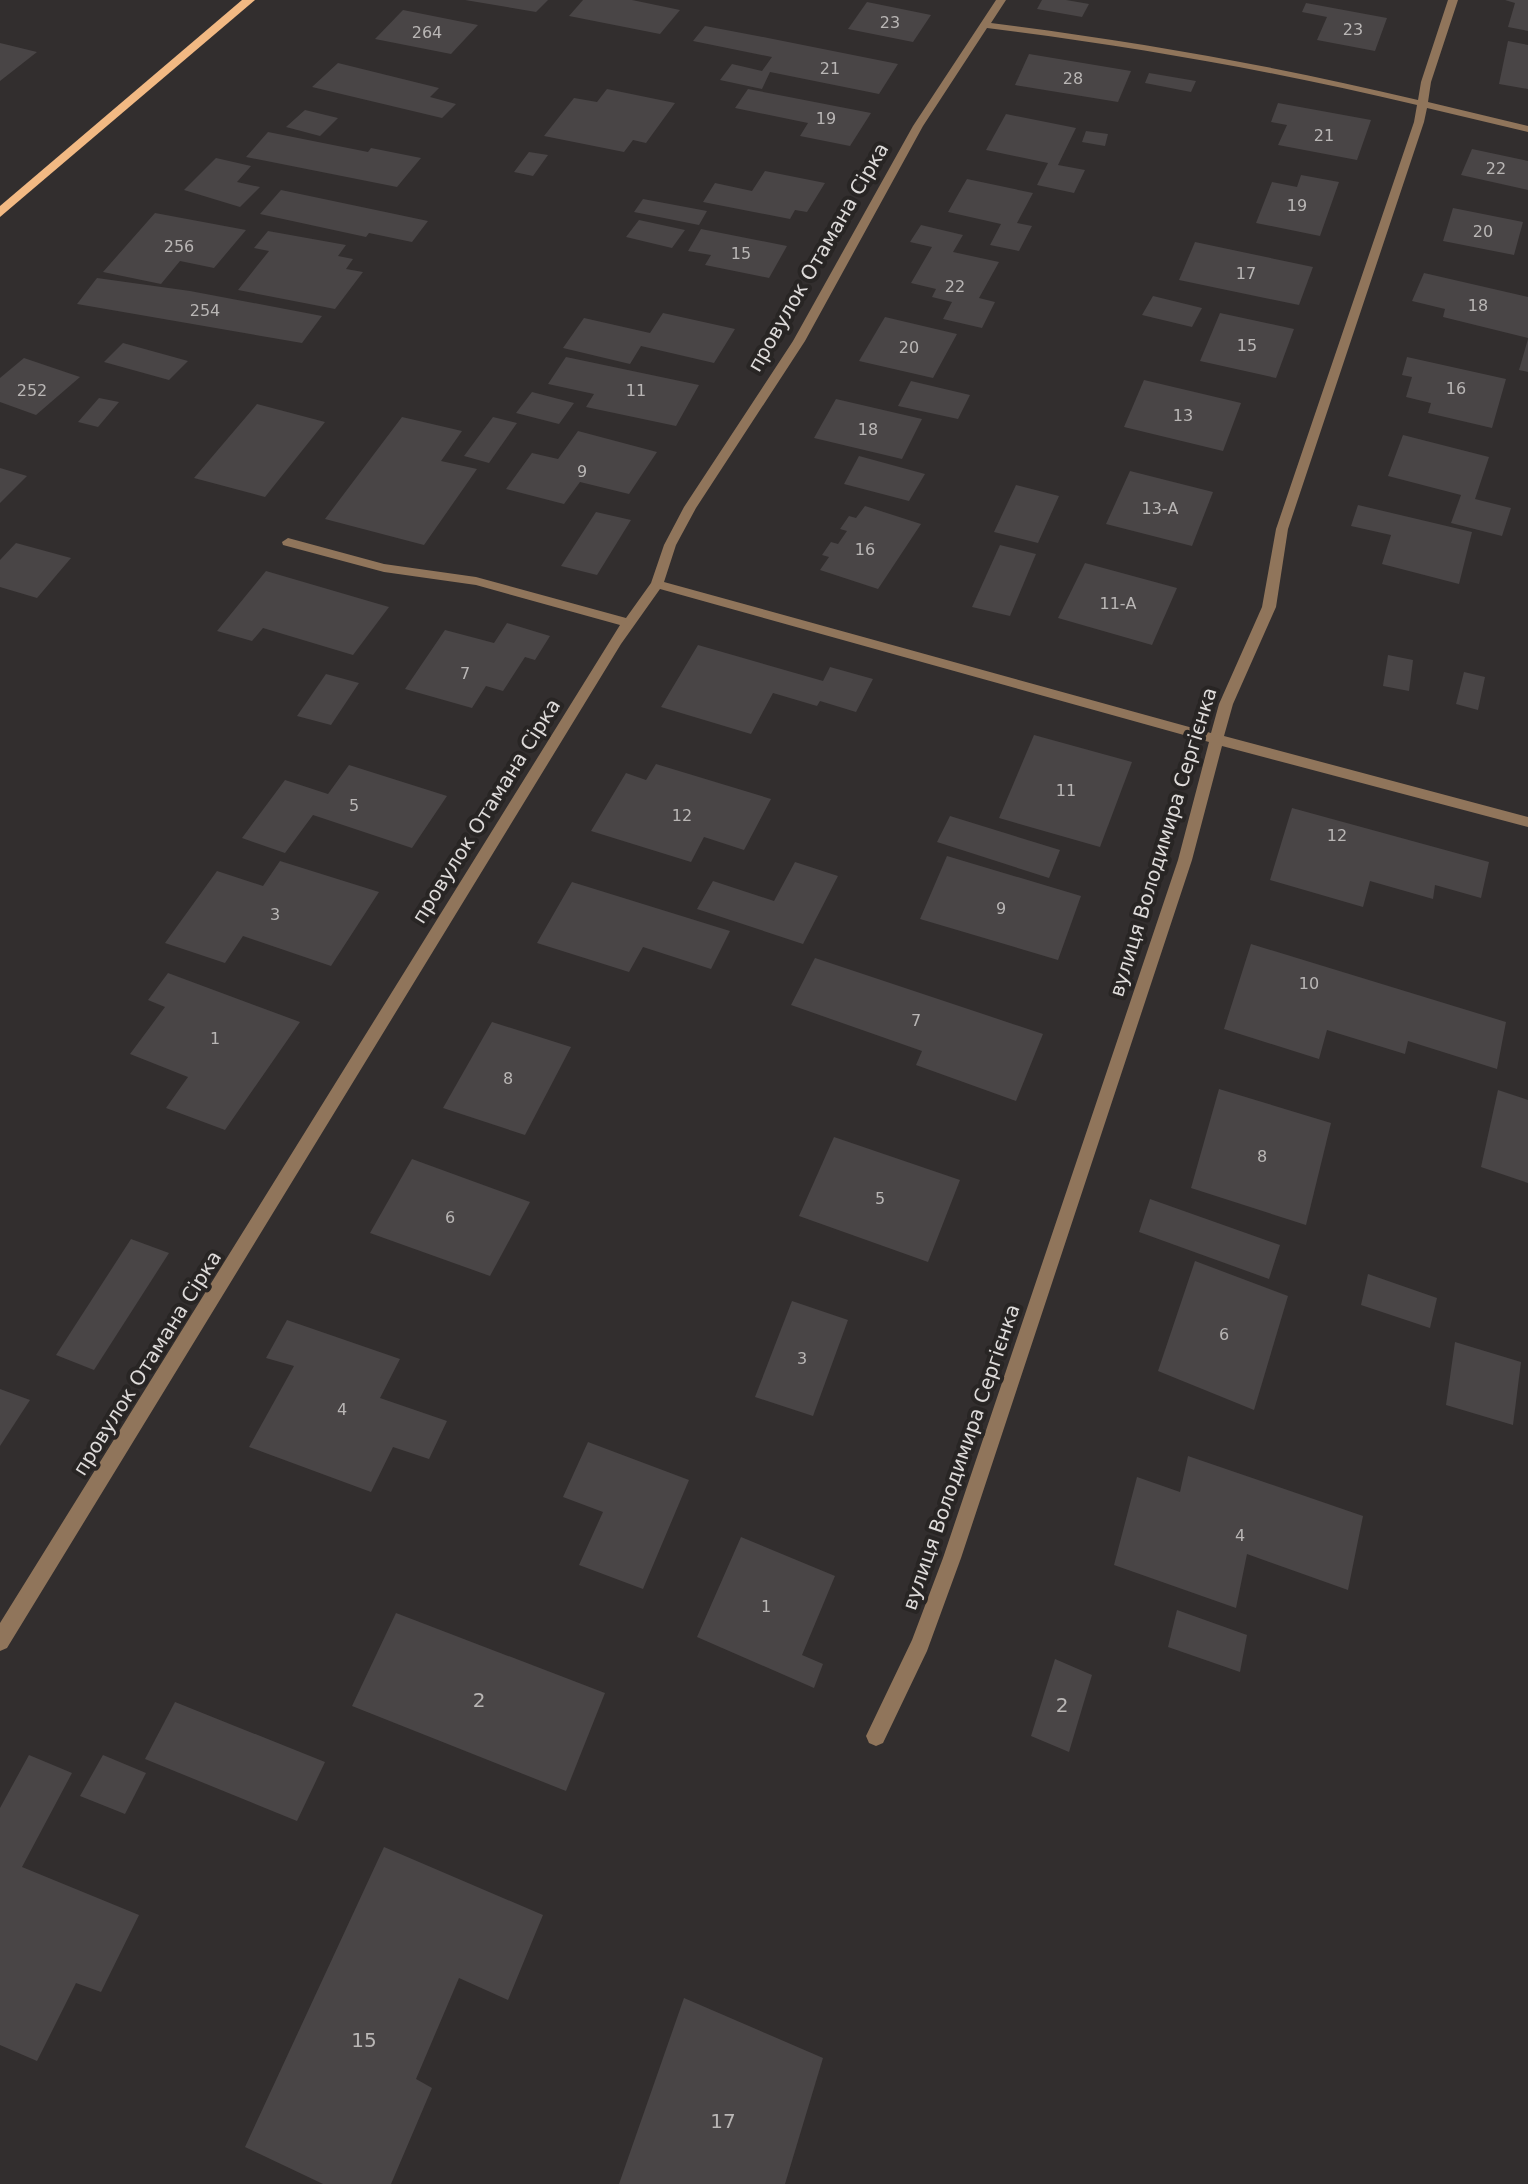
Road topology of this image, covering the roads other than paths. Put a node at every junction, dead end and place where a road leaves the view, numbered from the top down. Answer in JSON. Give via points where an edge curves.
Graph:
{"nodes":[{"id":1,"x":249,"y":0,"type":"edge"},
{"id":2,"x":1001,"y":0,"type":"edge"},
{"id":3,"x":1453,"y":0,"type":"edge"},
{"id":4,"x":986,"y":25,"type":"junction"},
{"id":5,"x":1422,"y":105,"type":"junction"},
{"id":6,"x":1528,"y":129,"type":"edge"},
{"id":7,"x":0,"y":213,"type":"edge"},
{"id":8,"x":288,"y":542,"type":"dead end"},
{"id":9,"x":657,"y":584,"type":"junction"},
{"id":10,"x":629,"y":623,"type":"junction"},
{"id":11,"x":1218,"y":739,"type":"junction"},
{"id":12,"x":1528,"y":822,"type":"edge"},
{"id":13,"x":0,"y":1641,"type":"edge"},
{"id":14,"x":876,"y":1736,"type":"dead end"}],
"edges":[{"from":1,"to":7,"type":"main road"},
{"from":2,"to":4,"type":"street","name":"провулок Отамана Сірка"},
{"from":3,"to":5,"type":"street","name":"вулиця Володимира Сергієнка"},
{"from":4,"to":5,"type":"street","via":[[1253,67]]},
{"from":4,"to":9,"type":"street","name":"провулок Отамана Сірка","via":[[918,126],[799,341],[690,507]]},
{"from":5,"to":6,"type":"street"},
{"from":5,"to":11,"type":"street","name":"вулиця Володимира Сергієнка","via":[[1282,529],[1269,607],[1226,704]]},
{"from":8,"to":10,"type":"street","via":[[384,568],[476,581]]},
{"from":9,"to":10,"type":"street","name":"провулок Отамана Сірка"},
{"from":9,"to":11,"type":"street"},
{"from":10,"to":13,"type":"street","name":"провулок Отамана Сірка"},
{"from":11,"to":12,"type":"street"},
{"from":11,"to":14,"type":"street","name":"вулиця Володимира Сергієнка","via":[[1180,875],[952,1558],[920,1644]]}]}
